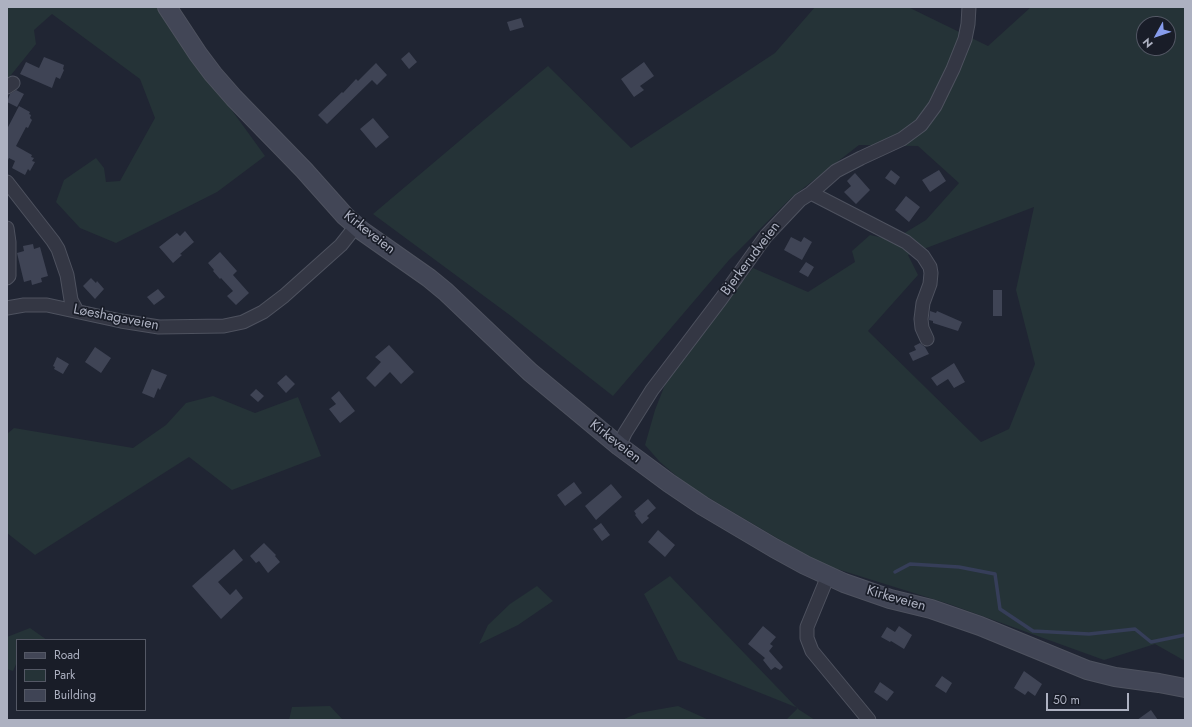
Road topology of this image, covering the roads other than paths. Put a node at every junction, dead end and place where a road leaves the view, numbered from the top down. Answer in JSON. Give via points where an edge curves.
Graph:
{"nodes":[{"id":1,"x":167,"y":7,"type":"edge"},
{"id":2,"x":969,"y":7,"type":"edge"},
{"id":3,"x":7,"y":182,"type":"edge"},
{"id":4,"x":811,"y":193,"type":"junction"},
{"id":5,"x":356,"y":226,"type":"junction"},
{"id":6,"x":7,"y":228,"type":"edge"},
{"id":7,"x":7,"y":278,"type":"edge"},
{"id":8,"x":7,"y":308,"type":"edge"},
{"id":9,"x":77,"y":311,"type":"junction"},
{"id":10,"x":927,"y":339,"type":"dead end"},
{"id":11,"x":619,"y":446,"type":"junction"},
{"id":12,"x":828,"y":576,"type":"junction"},
{"id":13,"x":1185,"y":688,"type":"edge"},
{"id":14,"x":869,"y":720,"type":"edge"}],
"edges":[{"from":1,"to":5,"type":"main road","name":"Kirkeveien","via":[[198,54],[222,84]]},
{"from":2,"to":4,"type":"street","name":"Bjerkerudveien","via":[[965,39],[953,69],[935,106],[921,125],[902,139],[836,171]]},
{"from":3,"to":9,"type":"street","via":[[58,249],[71,300]]},
{"from":4,"to":10,"type":"street","via":[[906,242],[923,256],[931,273],[921,319]]},
{"from":4,"to":11,"type":"street","name":"Bjerkerudveien","via":[[800,200],[771,230],[747,261],[652,390]]},
{"from":5,"to":9,"type":"street","name":"Løeshagaveien","via":[[341,245],[284,296],[263,312],[242,322],[224,326],[159,327]]},
{"from":5,"to":11,"type":"main road","name":"Kirkeveien","via":[[446,292],[530,372]]},
{"from":6,"to":7,"type":"street"},
{"from":8,"to":9,"type":"street","name":"Løeshagaveien","via":[[47,305]]},
{"from":11,"to":12,"type":"main road","name":"Kirkeveien","via":[[703,506]]},
{"from":12,"to":13,"type":"main road","name":"Kirkeveien","via":[[864,590],[986,628],[1087,670]]},
{"from":12,"to":14,"type":"street","via":[[807,627],[807,638],[812,651]]}]}
